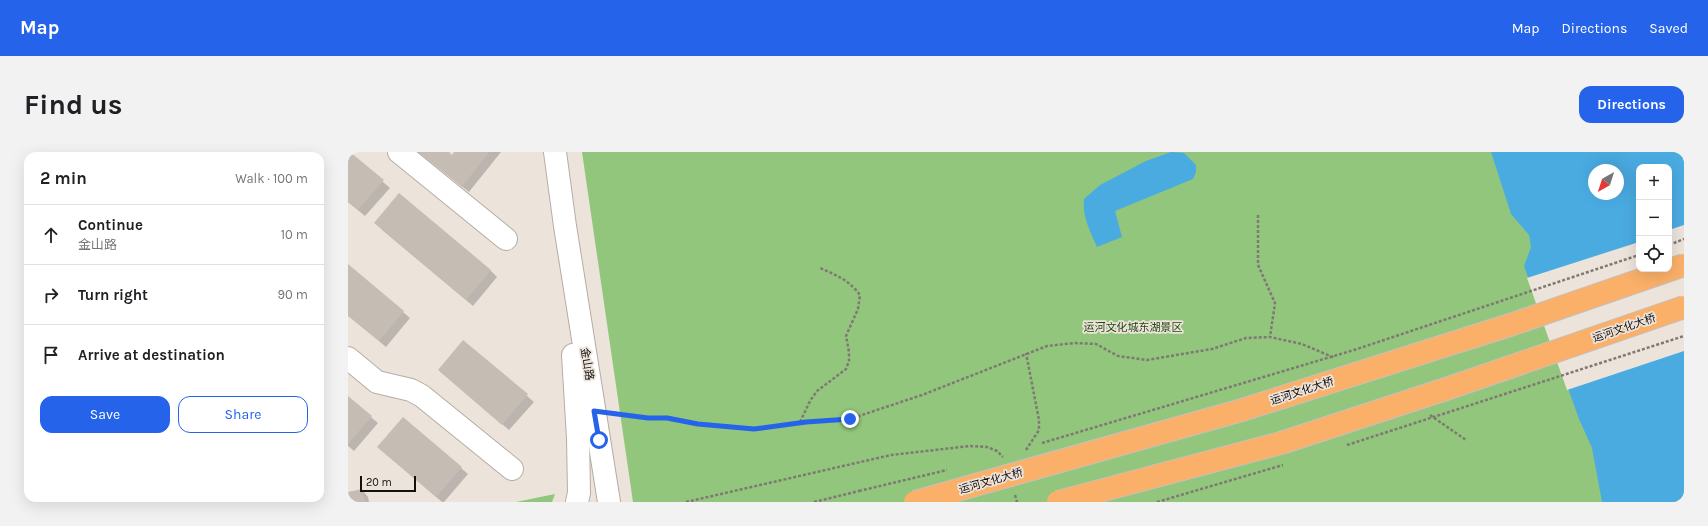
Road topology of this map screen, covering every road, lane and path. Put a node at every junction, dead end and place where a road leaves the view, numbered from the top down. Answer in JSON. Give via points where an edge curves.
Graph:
{"nodes":[{"id":1,"x":399,"y":152,"type":"edge"},
{"id":2,"x":555,"y":152,"type":"edge"},
{"id":3,"x":1258,"y":215,"type":"dead end"},
{"id":4,"x":565,"y":226,"type":"junction"},
{"id":5,"x":506,"y":239,"type":"dead end"},
{"id":6,"x":1684,"y":239,"type":"edge"},
{"id":7,"x":1672,"y":244,"type":"edge"},
{"id":8,"x":1636,"y":256,"type":"edge"},
{"id":9,"x":1684,"y":265,"type":"edge"},
{"id":10,"x":820,"y":268,"type":"dead end"},
{"id":11,"x":1684,"y":307,"type":"edge"},
{"id":12,"x":1684,"y":336,"type":"edge"},
{"id":13,"x":1270,"y":337,"type":"junction"},
{"id":14,"x":1026,"y":353,"type":"junction"},
{"id":15,"x":348,"y":358,"type":"edge"},
{"id":16,"x":1337,"y":359,"type":"dead end"},
{"id":17,"x":594,"y":411,"type":"junction"},
{"id":18,"x":1428,"y":413,"type":"dead end"},
{"id":19,"x":800,"y":423,"type":"junction"},
{"id":20,"x":1466,"y":440,"type":"dead end"},
{"id":21,"x":1343,"y":446,"type":"dead end"},
{"id":22,"x":1021,"y":450,"type":"dead end"},
{"id":23,"x":1005,"y":454,"type":"dead end"},
{"id":24,"x":1023,"y":454,"type":"dead end"},
{"id":25,"x":998,"y":456,"type":"dead end"},
{"id":26,"x":1005,"y":458,"type":"dead end"},
{"id":27,"x":1290,"y":463,"type":"dead end"},
{"id":28,"x":512,"y":469,"type":"dead end"},
{"id":29,"x":952,"y":469,"type":"dead end"},
{"id":30,"x":1014,"y":488,"type":"dead end"},
{"id":31,"x":577,"y":502,"type":"edge"},
{"id":32,"x":609,"y":502,"type":"edge"},
{"id":33,"x":686,"y":502,"type":"edge"},
{"id":34,"x":814,"y":502,"type":"edge"},
{"id":35,"x":915,"y":502,"type":"edge"},
{"id":36,"x":1017,"y":502,"type":"edge"},
{"id":37,"x":1058,"y":502,"type":"edge"},
{"id":38,"x":1157,"y":502,"type":"edge"}],
"edges":[{"from":1,"to":5,"type":"street"},
{"from":2,"to":4,"type":"street","name":"金山路"},
{"from":3,"to":13,"type":"path","via":[[1258,265],[1275,303]]},
{"from":4,"to":17,"type":"street","name":"金山路"},
{"from":4,"to":31,"type":"street","name":"金山路","via":[[578,438]]},
{"from":6,"to":7,"type":"path"},
{"from":8,"to":22,"type":"path","bridge":true,"via":[[1354,350]]},
{"from":9,"to":35,"type":"highway","name":"运河文化大桥","bridge":true,"via":[[1513,324],[1242,410]]},
{"from":10,"to":19,"type":"path","via":[[842,278],[860,295],[858,309],[846,336],[849,357],[846,369],[817,391]]},
{"from":11,"to":37,"type":"highway","name":"运河文化大桥","bridge":true,"via":[[1281,443]]},
{"from":12,"to":21,"type":"path","bridge":true},
{"from":13,"to":14,"type":"path","via":[[1246,338],[1212,349],[1147,360],[1118,356],[1096,344],[1047,346]]},
{"from":13,"to":16,"type":"path","via":[[1302,344]]},
{"from":14,"to":19,"type":"path","via":[[922,395],[863,415],[850,419]]},
{"from":14,"to":24,"type":"path","via":[[1039,430]]},
{"from":15,"to":28,"type":"street","via":[[378,382],[411,390],[422,396]]},
{"from":17,"to":19,"type":"path","via":[[754,429]]},
{"from":17,"to":32,"type":"street","name":"金山路"},
{"from":18,"to":20,"type":"path"},
{"from":23,"to":25,"type":"path"},
{"from":26,"to":33,"type":"path","via":[[997,450],[970,446],[891,455]]},
{"from":27,"to":38,"type":"path","bridge":true},
{"from":29,"to":34,"type":"path","bridge":true},
{"from":30,"to":36,"type":"path"}]}
